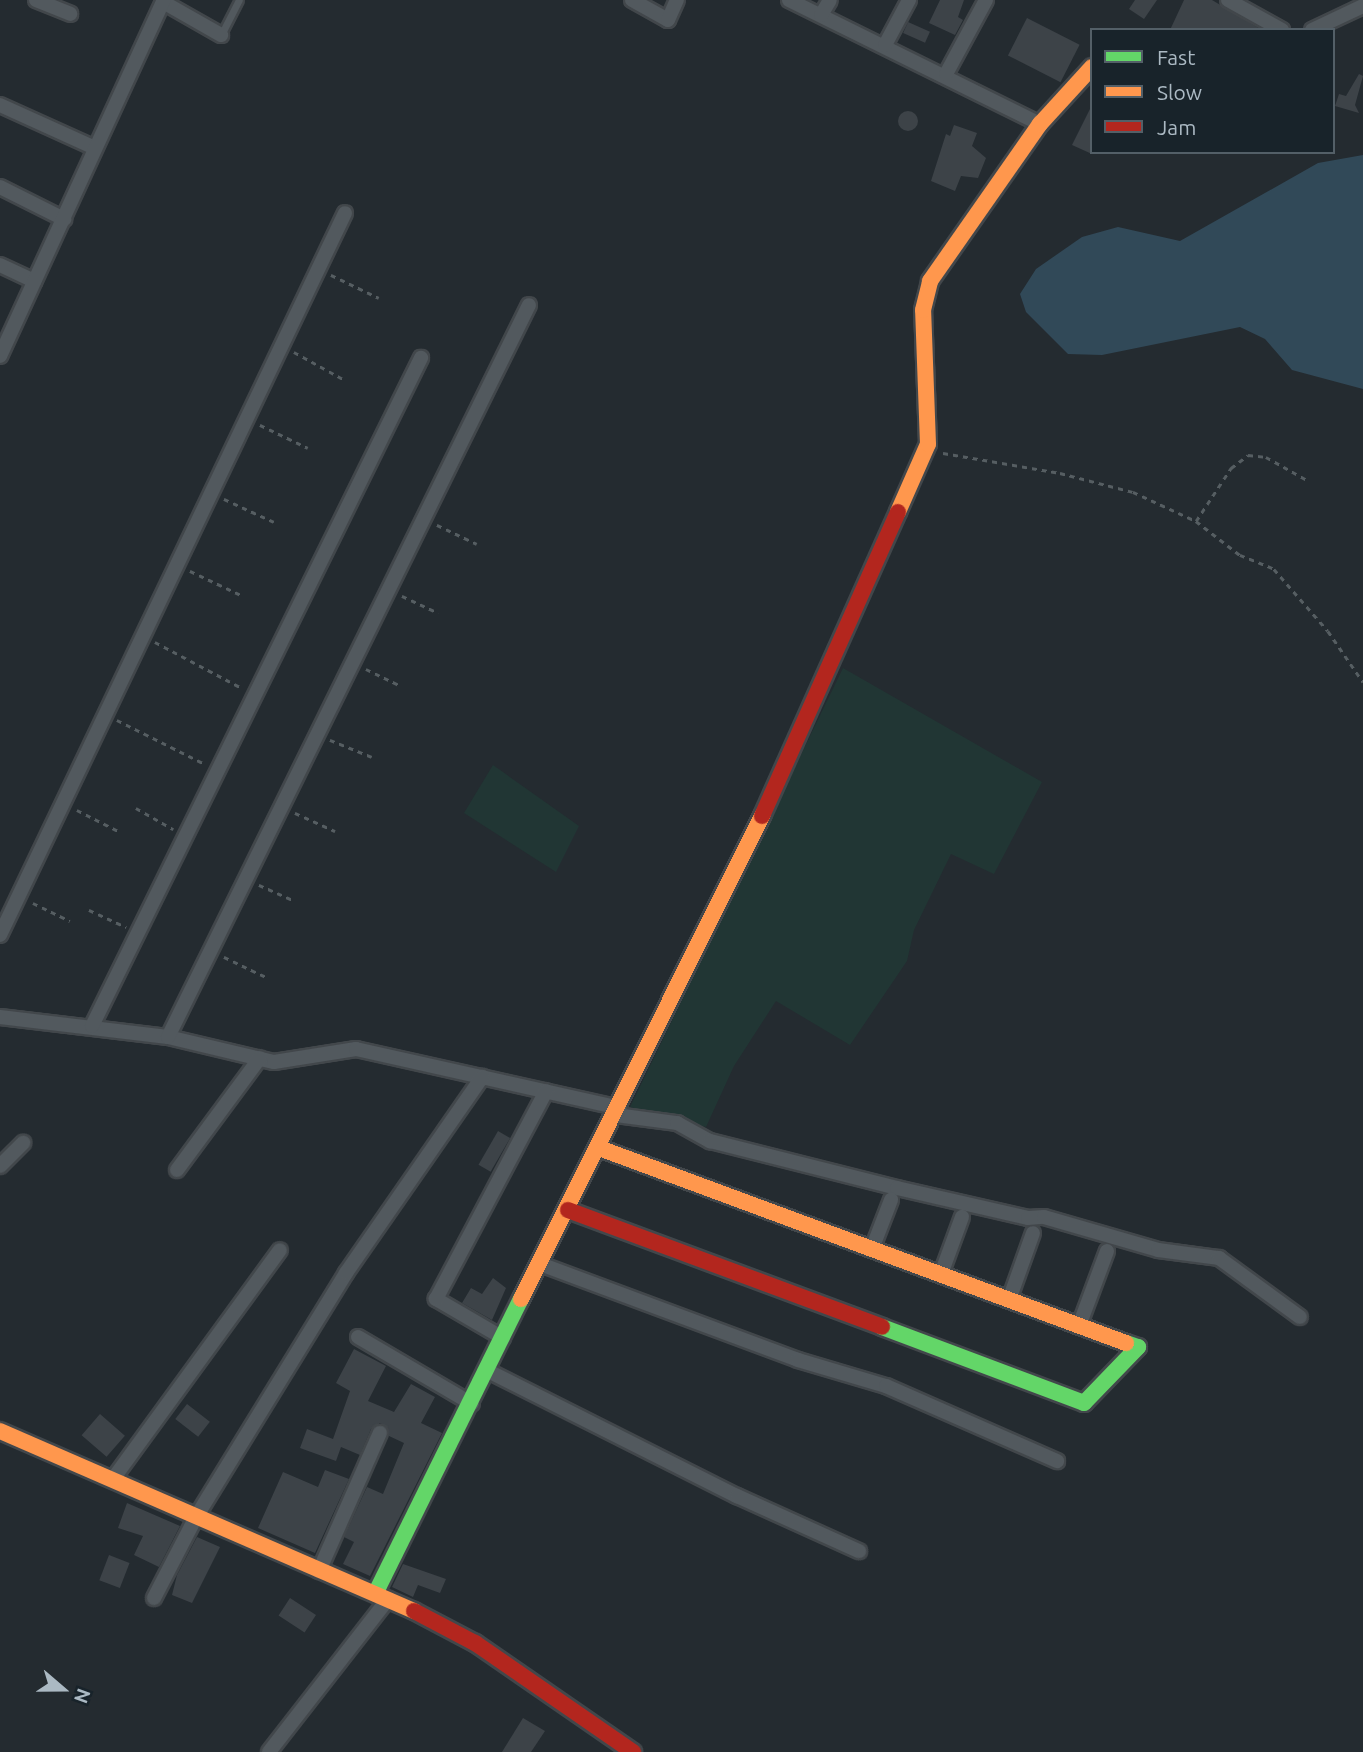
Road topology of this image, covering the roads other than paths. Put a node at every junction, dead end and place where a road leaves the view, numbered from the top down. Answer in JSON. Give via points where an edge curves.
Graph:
{"nodes":[{"id":1,"x":36,"y":0,"type":"edge"},
{"id":2,"x":239,"y":0,"type":"edge"},
{"id":3,"x":632,"y":0,"type":"edge"},
{"id":4,"x":677,"y":0,"type":"edge"},
{"id":5,"x":789,"y":0,"type":"edge"},
{"id":6,"x":830,"y":0,"type":"edge"},
{"id":7,"x":909,"y":0,"type":"edge"},
{"id":8,"x":986,"y":0,"type":"edge"},
{"id":9,"x":1228,"y":0,"type":"edge"},
{"id":10,"x":163,"y":1,"type":"edge"},
{"id":11,"x":1363,"y":6,"type":"edge"},
{"id":12,"x":69,"y":15,"type":"dead end"},
{"id":13,"x":821,"y":15,"type":"junction"},
{"id":14,"x":1278,"y":28,"type":"edge"},
{"id":15,"x":1316,"y":28,"type":"edge"},
{"id":16,"x":221,"y":35,"type":"joint"},
{"id":17,"x":885,"y":45,"type":"junction"},
{"id":18,"x":1090,"y":69,"type":"edge"},
{"id":19,"x":946,"y":74,"type":"junction"},
{"id":20,"x":0,"y":105,"type":"edge"},
{"id":21,"x":1040,"y":124,"type":"junction"},
{"id":22,"x":95,"y":148,"type":"junction"},
{"id":23,"x":0,"y":187,"type":"edge"},
{"id":24,"x":345,"y":213,"type":"dead end"},
{"id":25,"x":64,"y":219,"type":"junction"},
{"id":26,"x":0,"y":265,"type":"edge"},
{"id":27,"x":35,"y":281,"type":"junction"},
{"id":28,"x":529,"y":305,"type":"dead end"},
{"id":29,"x":1,"y":353,"type":"edge"},
{"id":30,"x":421,"y":358,"type":"dead end"},
{"id":31,"x":0,"y":935,"type":"edge"},
{"id":32,"x":0,"y":1017,"type":"edge"},
{"id":33,"x":92,"y":1026,"type":"junction"},
{"id":34,"x":168,"y":1037,"type":"junction"},
{"id":35,"x":260,"y":1058,"type":"junction"},
{"id":36,"x":482,"y":1077,"type":"junction"},
{"id":37,"x":546,"y":1091,"type":"junction"},
{"id":38,"x":618,"y":1112,"type":"junction"},
{"id":39,"x":23,"y":1143,"type":"dead end"},
{"id":40,"x":599,"y":1148,"type":"junction"},
{"id":41,"x":0,"y":1166,"type":"edge"},
{"id":42,"x":177,"y":1170,"type":"dead end"},
{"id":43,"x":891,"y":1200,"type":"dead end"},
{"id":44,"x":568,"y":1210,"type":"junction"},
{"id":45,"x":962,"y":1217,"type":"dead end"},
{"id":46,"x":1033,"y":1233,"type":"dead end"},
{"id":47,"x":872,"y":1249,"type":"junction"},
{"id":48,"x":281,"y":1250,"type":"dead end"},
{"id":49,"x":1107,"y":1251,"type":"dead end"},
{"id":50,"x":540,"y":1264,"type":"junction"},
{"id":51,"x":941,"y":1275,"type":"junction"},
{"id":52,"x":1009,"y":1300,"type":"junction"},
{"id":53,"x":1300,"y":1317,"type":"dead end"},
{"id":54,"x":1079,"y":1326,"type":"junction"},
{"id":55,"x":358,"y":1337,"type":"dead end"},
{"id":56,"x":503,"y":1338,"type":"junction"},
{"id":57,"x":488,"y":1371,"type":"junction"},
{"id":58,"x":472,"y":1404,"type":"junction"},
{"id":59,"x":0,"y":1431,"type":"edge"},
{"id":60,"x":380,"y":1433,"type":"dead end"},
{"id":61,"x":1057,"y":1461,"type":"dead end"},
{"id":62,"x":113,"y":1479,"type":"junction"},
{"id":63,"x":196,"y":1517,"type":"junction"},
{"id":64,"x":859,"y":1551,"type":"dead end"},
{"id":65,"x":319,"y":1571,"type":"junction"},
{"id":66,"x":382,"y":1595,"type":"junction"},
{"id":67,"x":154,"y":1598,"type":"dead end"},
{"id":68,"x":269,"y":1752,"type":"edge"},
{"id":69,"x":634,"y":1752,"type":"edge"}],
"edges":[{"from":1,"to":12,"type":"street"},
{"from":2,"to":16,"type":"lane"},
{"from":3,"to":4,"type":"street","via":[[668,20]]},
{"from":5,"to":13,"type":"street"},
{"from":6,"to":13,"type":"street"},
{"from":7,"to":17,"type":"street"},
{"from":8,"to":19,"type":"street"},
{"from":9,"to":14,"type":"street"},
{"from":10,"to":16,"type":"street"},
{"from":10,"to":22,"type":"street"},
{"from":11,"to":15,"type":"street"},
{"from":13,"to":17,"type":"street"},
{"from":17,"to":19,"type":"street"},
{"from":18,"to":21,"type":"street"},
{"from":19,"to":21,"type":"street"},
{"from":20,"to":22,"type":"street"},
{"from":21,"to":38,"type":"street","via":[[930,281],[923,310],[928,444],[783,773]]},
{"from":22,"to":25,"type":"street"},
{"from":23,"to":25,"type":"street"},
{"from":24,"to":31,"type":"street"},
{"from":25,"to":27,"type":"street"},
{"from":26,"to":27,"type":"street"},
{"from":27,"to":29,"type":"street"},
{"from":28,"to":34,"type":"street"},
{"from":30,"to":33,"type":"street","via":[[142,934]]},
{"from":32,"to":33,"type":"street"},
{"from":33,"to":34,"type":"street"},
{"from":34,"to":35,"type":"street"},
{"from":35,"to":36,"type":"street","via":[[274,1062],[356,1049]]},
{"from":35,"to":42,"type":"street"},
{"from":36,"to":37,"type":"street"},
{"from":36,"to":63,"type":"street","via":[[346,1273]]},
{"from":37,"to":38,"type":"street"},
{"from":37,"to":56,"type":"street","via":[[436,1299]]},
{"from":38,"to":40,"type":"street"},
{"from":38,"to":53,"type":"street","via":[[677,1123],[710,1141],[897,1188],[1028,1219],[1044,1217],[1158,1250],[1219,1258]]},
{"from":39,"to":41,"type":"street"},
{"from":40,"to":44,"type":"street"},
{"from":40,"to":47,"type":"street"},
{"from":43,"to":47,"type":"street"},
{"from":44,"to":50,"type":"street"},
{"from":44,"to":54,"type":"street","via":[[1084,1403],[1138,1347]]},
{"from":45,"to":51,"type":"street"},
{"from":46,"to":52,"type":"street"},
{"from":47,"to":51,"type":"street"},
{"from":48,"to":62,"type":"street"},
{"from":49,"to":54,"type":"street"},
{"from":50,"to":56,"type":"street"},
{"from":50,"to":61,"type":"street","via":[[798,1360],[886,1386]]},
{"from":51,"to":52,"type":"street"},
{"from":52,"to":54,"type":"street"},
{"from":55,"to":58,"type":"street"},
{"from":56,"to":57,"type":"street"},
{"from":57,"to":58,"type":"street"},
{"from":57,"to":64,"type":"street"},
{"from":58,"to":66,"type":"street"},
{"from":59,"to":62,"type":"street"},
{"from":60,"to":65,"type":"street"},
{"from":62,"to":63,"type":"street"},
{"from":63,"to":65,"type":"street"},
{"from":63,"to":67,"type":"street"},
{"from":65,"to":66,"type":"street"},
{"from":66,"to":68,"type":"street"},
{"from":66,"to":69,"type":"street","via":[[475,1643]]}]}
